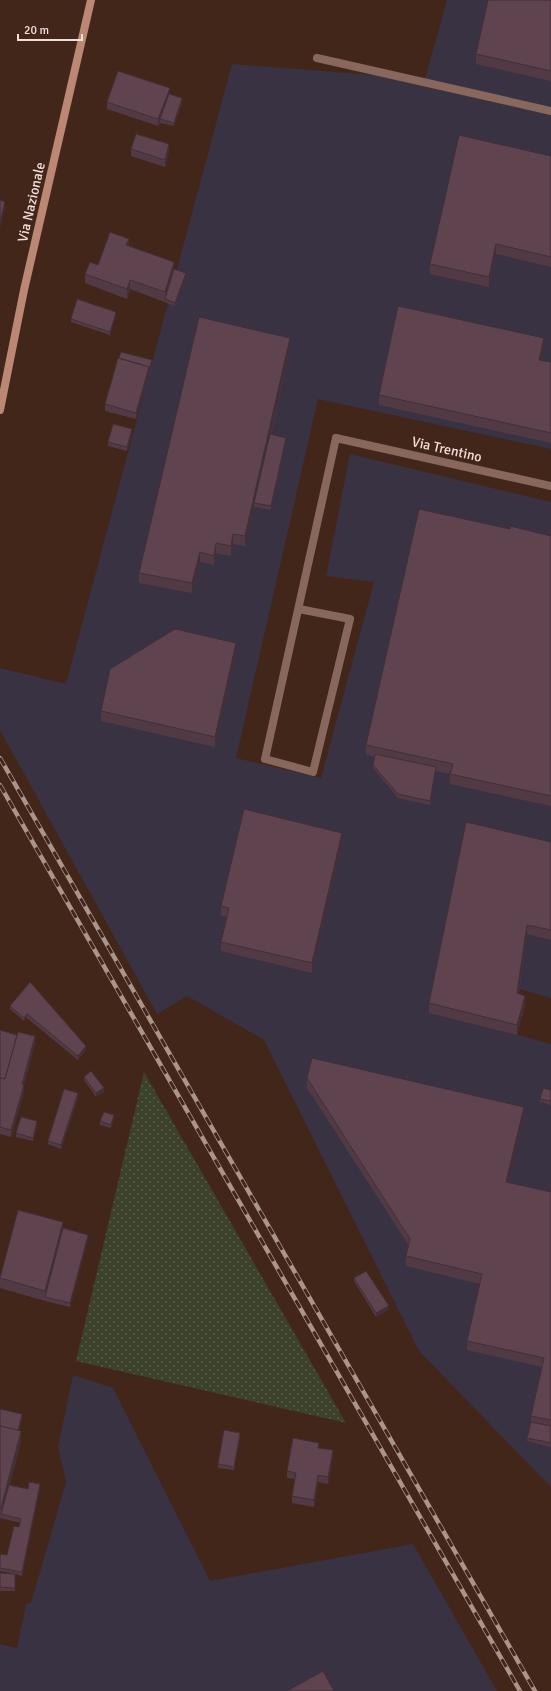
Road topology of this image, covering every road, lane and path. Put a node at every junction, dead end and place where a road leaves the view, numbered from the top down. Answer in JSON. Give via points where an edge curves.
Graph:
{"nodes":[{"id":1,"x":91,"y":0,"type":"edge"},
{"id":2,"x":317,"y":58,"type":"dead end"},
{"id":3,"x":551,"y":111,"type":"edge"},
{"id":4,"x":0,"y":410,"type":"edge"},
{"id":5,"x":551,"y":486,"type":"edge"},
{"id":6,"x":299,"y":609,"type":"junction"}],
"edges":[{"from":1,"to":4,"type":"street","name":"Via Nazionale","via":[[24,290]]},
{"from":2,"to":3,"type":"street"},
{"from":5,"to":6,"type":"street","name":"Via Trentino","via":[[336,438]]},
{"from":6,"to":6,"type":"street","via":[[266,760],[313,772],[350,619]]}]}
